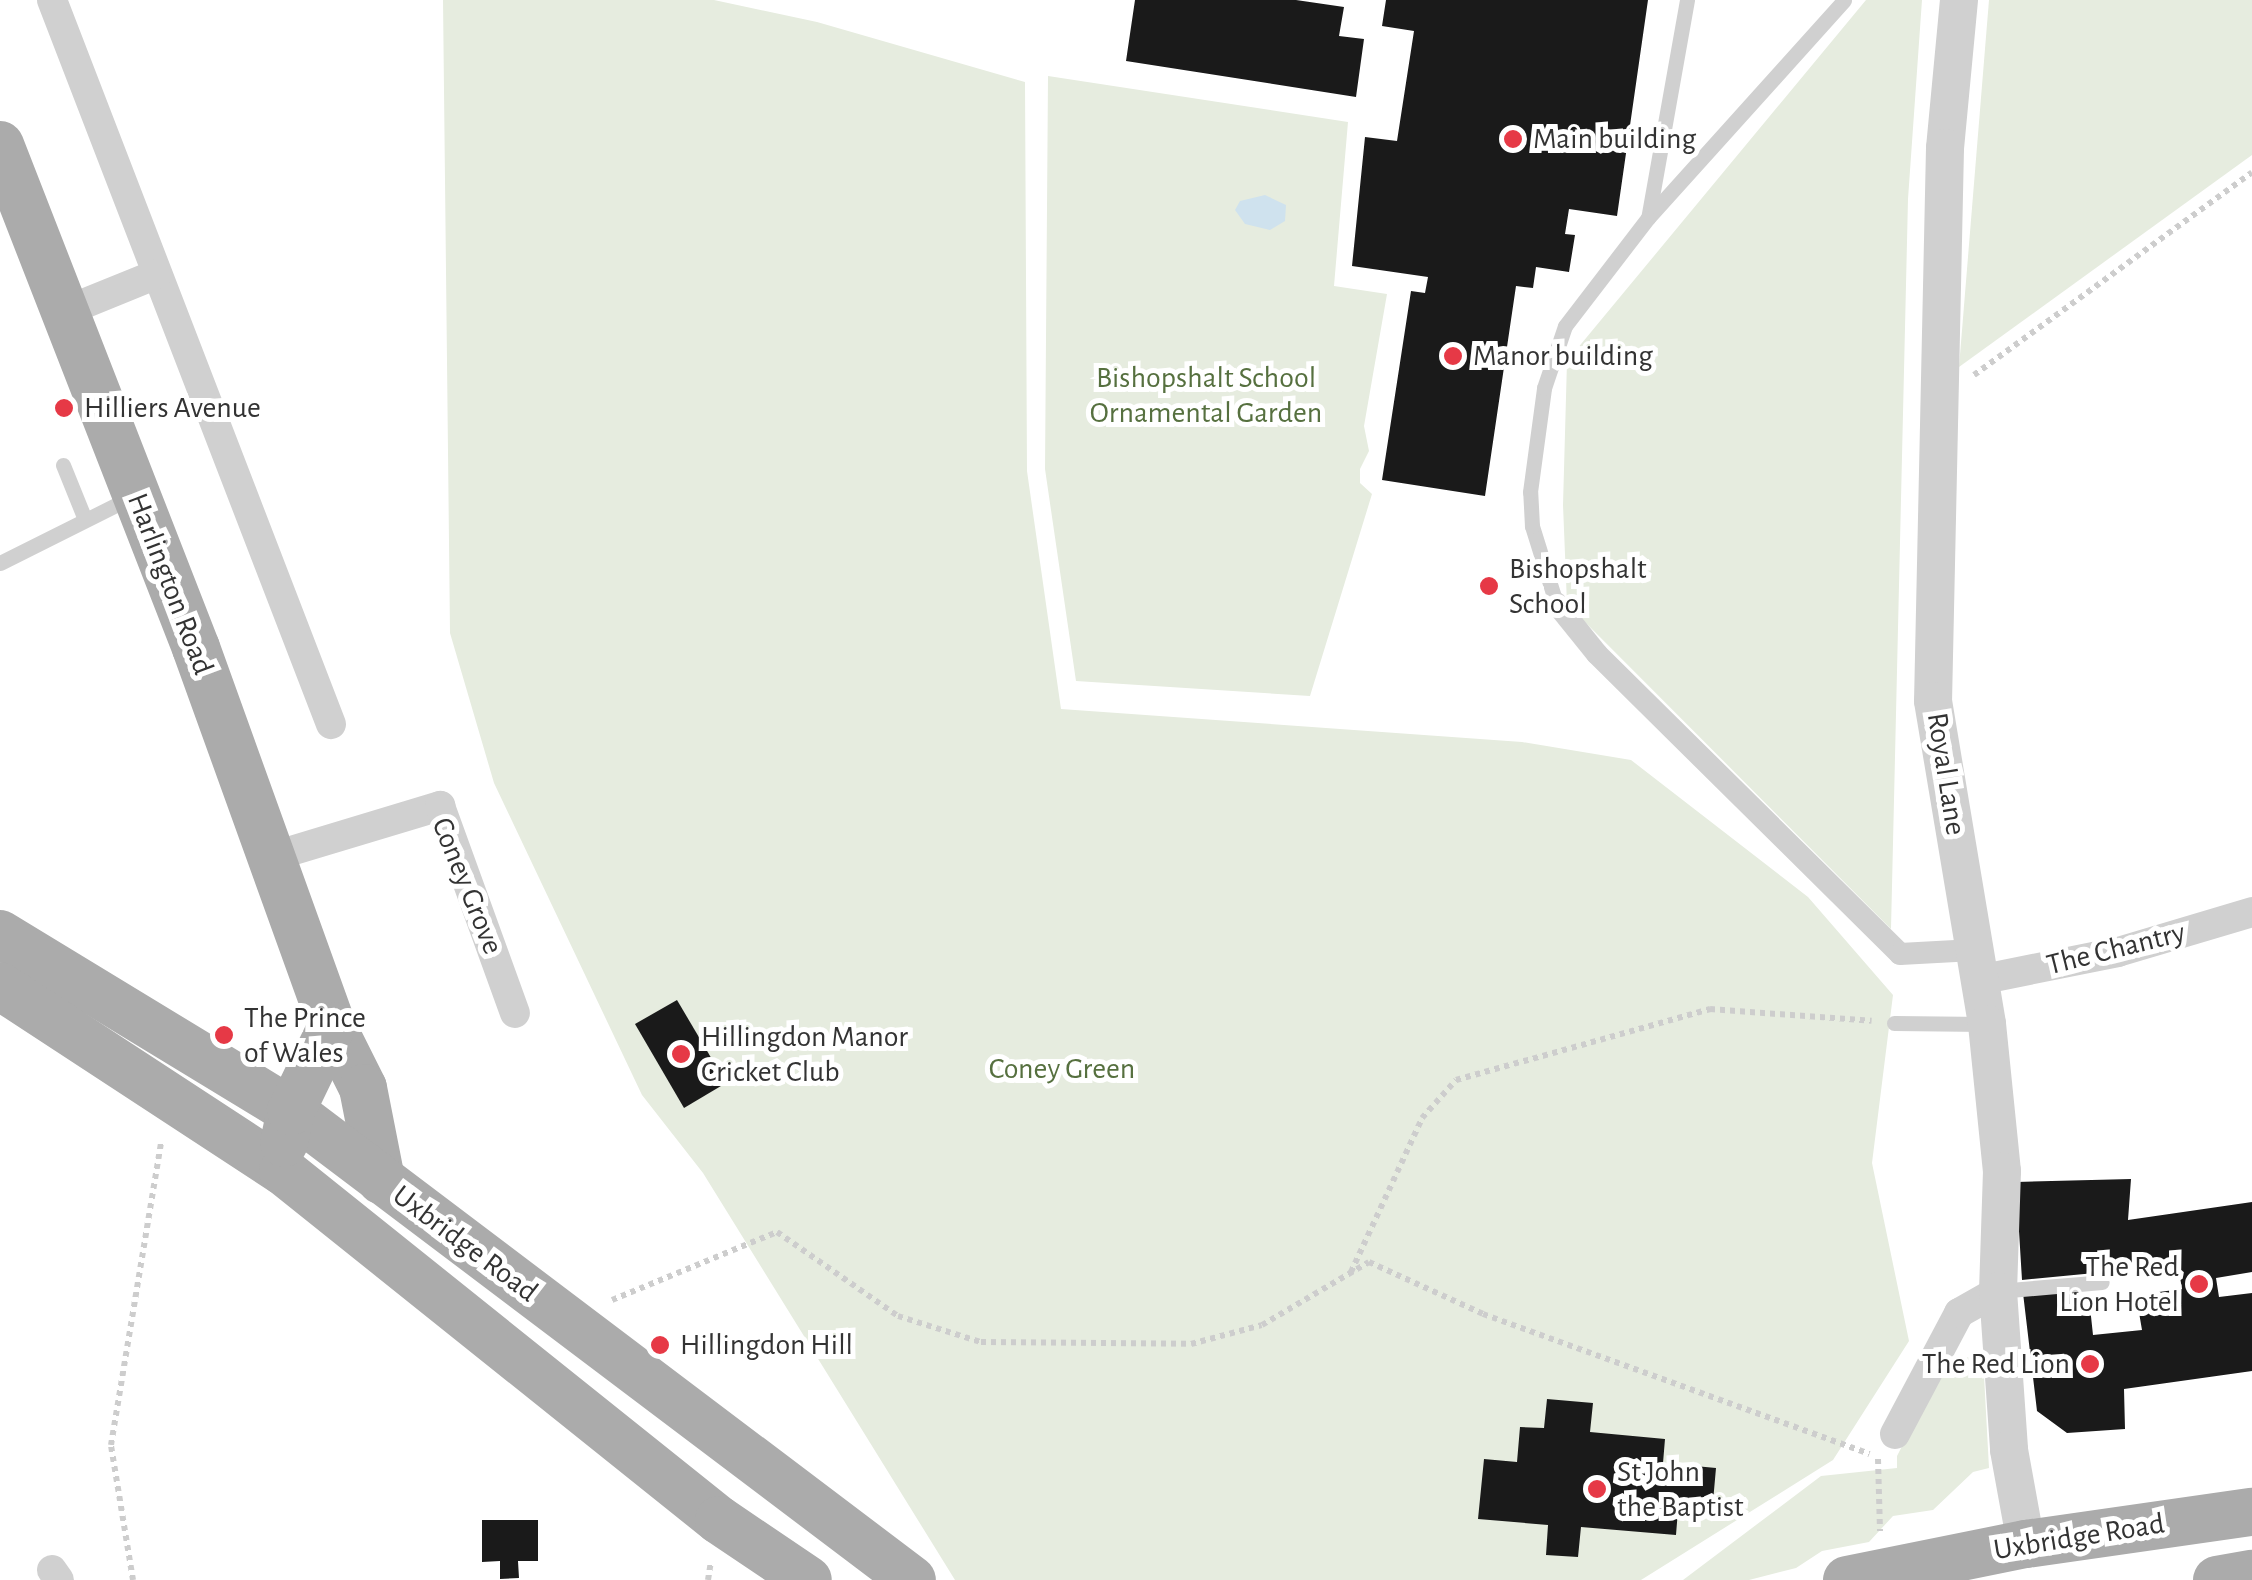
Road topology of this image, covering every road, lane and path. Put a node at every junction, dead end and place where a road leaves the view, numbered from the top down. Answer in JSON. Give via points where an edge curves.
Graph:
{"nodes":[{"id":1,"x":52,"y":0,"type":"edge"},
{"id":2,"x":1687,"y":0,"type":"edge"},
{"id":3,"x":1844,"y":0,"type":"edge"},
{"id":4,"x":1959,"y":0,"type":"edge"},
{"id":5,"x":0,"y":145,"type":"edge"},
{"id":6,"x":2252,"y":172,"type":"edge"},
{"id":7,"x":1648,"y":218,"type":"junction"},
{"id":8,"x":157,"y":274,"type":"junction"},
{"id":9,"x":66,"y":310,"type":"junction"},
{"id":10,"x":1939,"y":401,"type":"junction"},
{"id":11,"x":63,"y":464,"type":"dead end"},
{"id":12,"x":136,"y":496,"type":"junction"},
{"id":13,"x":84,"y":517,"type":"junction"},
{"id":14,"x":0,"y":563,"type":"edge"},
{"id":15,"x":1556,"y":603,"type":"joint"},
{"id":16,"x":331,"y":724,"type":"dead end"},
{"id":17,"x":271,"y":857,"type":"junction"},
{"id":18,"x":2252,"y":912,"type":"edge"},
{"id":19,"x":0,"y":934,"type":"edge"},
{"id":20,"x":1977,"y":965,"type":"junction"},
{"id":21,"x":0,"y":986,"type":"edge"},
{"id":22,"x":516,"y":1012,"type":"dead end"},
{"id":23,"x":1894,"y":1023,"type":"joint"},
{"id":24,"x":1988,"y":1024,"type":"junction"},
{"id":25,"x":332,"y":1026,"type":"junction"},
{"id":26,"x":291,"y":1111,"type":"junction"},
{"id":27,"x":164,"y":1127,"type":"dead end"},
{"id":28,"x":283,"y":1171,"type":"junction"},
{"id":29,"x":381,"y":1180,"type":"junction"},
{"id":30,"x":1350,"y":1273,"type":"junction"},
{"id":31,"x":2102,"y":1282,"type":"dead end"},
{"id":32,"x":1998,"y":1292,"type":"junction"},
{"id":33,"x":564,"y":1320,"type":"junction"},
{"id":34,"x":1886,"y":1446,"type":"junction"},
{"id":35,"x":2252,"y":1512,"type":"edge"},
{"id":36,"x":1882,"y":1526,"type":"dead end"},
{"id":37,"x":2026,"y":1544,"type":"junction"},
{"id":38,"x":2252,"y":1574,"type":"edge"},
{"id":39,"x":133,"y":1580,"type":"edge"},
{"id":40,"x":808,"y":1580,"type":"edge"},
{"id":41,"x":912,"y":1580,"type":"edge"},
{"id":42,"x":1847,"y":1580,"type":"edge"},
{"id":43,"x":2217,"y":1580,"type":"edge"}],
"edges":[{"from":1,"to":8,"type":"street"},
{"from":2,"to":7,"type":"lane"},
{"from":3,"to":7,"type":"lane"},
{"from":4,"to":10,"type":"street","name":"Royal Lane","via":[[1945,148]]},
{"from":5,"to":9,"type":"main road","name":"Harlington Road"},
{"from":6,"to":10,"type":"path"},
{"from":7,"to":15,"type":"lane","via":[[1566,326],[1544,388],[1530,492],[1532,526]]},
{"from":8,"to":9,"type":"street"},
{"from":8,"to":16,"type":"street"},
{"from":9,"to":12,"type":"main road","name":"Harlington Road"},
{"from":10,"to":20,"type":"street","name":"Royal Lane","via":[[1934,701]]},
{"from":11,"to":13,"type":"lane"},
{"from":12,"to":13,"type":"lane"},
{"from":12,"to":17,"type":"main road","name":"Harlington Road"},
{"from":13,"to":14,"type":"lane"},
{"from":15,"to":20,"type":"street","via":[[1597,654],[1900,954]]},
{"from":17,"to":22,"type":"street","name":"Coney Grove","via":[[440,806]]},
{"from":17,"to":25,"type":"main road","name":"Harlington Road"},
{"from":18,"to":20,"type":"street","name":"The Chantry","via":[[2118,952]]},
{"from":19,"to":26,"type":"main road","name":"Uxbridge Road"},
{"from":20,"to":24,"type":"street","name":"Royal Lane"},
{"from":21,"to":28,"type":"main road","name":"Uxbridge Road"},
{"from":23,"to":24,"type":"lane"},
{"from":23,"to":30,"type":"path","via":[[1710,1009],[1456,1080],[1422,1118]]},
{"from":24,"to":32,"type":"street","name":"Royal Lane","via":[[2002,1171]]},
{"from":25,"to":26,"type":"main road"},
{"from":25,"to":29,"type":"main road","name":"Harlington Road","via":[[362,1088]]},
{"from":26,"to":28,"type":"main road"},
{"from":26,"to":29,"type":"main road","name":"Uxbridge Road"},
{"from":27,"to":39,"type":"path","via":[[110,1445]]},
{"from":28,"to":40,"type":"main road","name":"Uxbridge Road","via":[[719,1520]]},
{"from":29,"to":33,"type":"main road","name":"Uxbridge Road"},
{"from":30,"to":33,"type":"path","via":[[1262,1325],[1191,1344],[981,1342],[898,1316],[776,1232]]},
{"from":30,"to":34,"type":"path","via":[[1369,1262],[1483,1314]]},
{"from":31,"to":32,"type":"lane"},
{"from":32,"to":34,"type":"street","via":[[1959,1313]]},
{"from":32,"to":37,"type":"street","name":"Royal Lane","via":[[2009,1450]]},
{"from":33,"to":41,"type":"main road","name":"Uxbridge Road"},
{"from":34,"to":36,"type":"path"},
{"from":35,"to":37,"type":"main road","name":"Uxbridge Road"},
{"from":37,"to":42,"type":"main road","name":"Uxbridge Road"},
{"from":38,"to":43,"type":"main road"}]}
